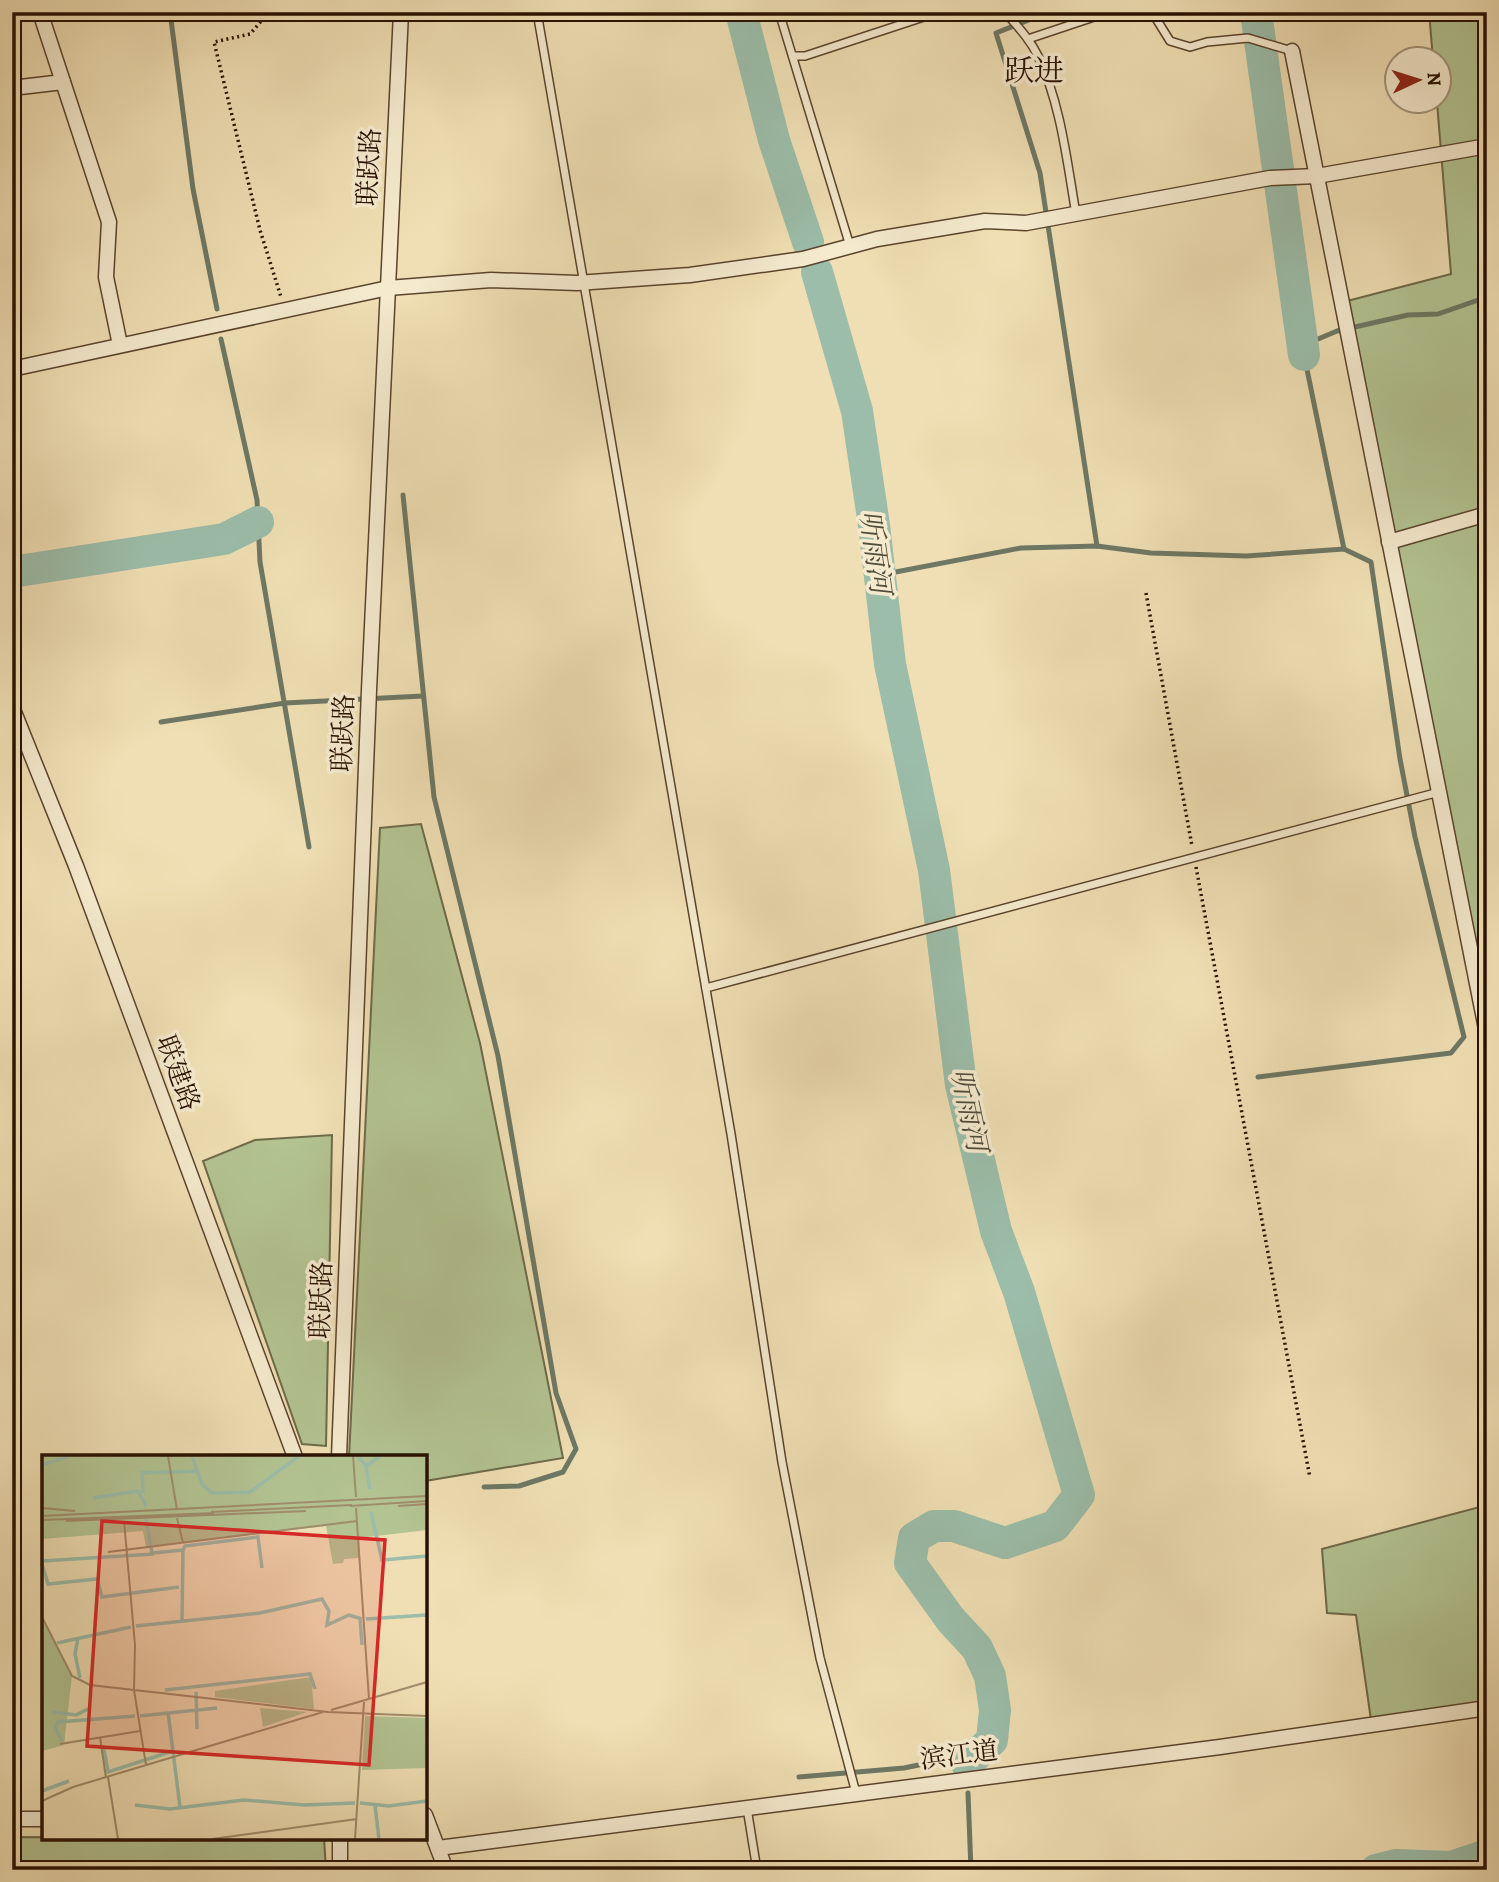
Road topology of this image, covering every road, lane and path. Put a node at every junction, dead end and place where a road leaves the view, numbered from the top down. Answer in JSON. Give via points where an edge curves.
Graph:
{"nodes":[{"id":1,"x":40,"y":12,"type":"edge"},
{"id":2,"x":263,"y":12,"type":"edge"},
{"id":3,"x":401,"y":12,"type":"edge"},
{"id":4,"x":537,"y":12,"type":"edge"},
{"id":5,"x":779,"y":12,"type":"edge"},
{"id":6,"x":939,"y":12,"type":"edge"},
{"id":7,"x":1006,"y":12,"type":"edge"},
{"id":8,"x":1109,"y":12,"type":"edge"},
{"id":9,"x":1152,"y":12,"type":"edge"},
{"id":10,"x":1028,"y":39,"type":"junction"},
{"id":11,"x":1292,"y":51,"type":"joint"},
{"id":12,"x":793,"y":56,"type":"junction"},
{"id":13,"x":62,"y":82,"type":"junction"},
{"id":14,"x":12,"y":88,"type":"edge"},
{"id":15,"x":1487,"y":146,"type":"edge"},
{"id":16,"x":1317,"y":176,"type":"junction"},
{"id":17,"x":1076,"y":215,"type":"junction"},
{"id":18,"x":850,"y":246,"type":"junction"},
{"id":19,"x":584,"y":282,"type":"junction"},
{"id":20,"x":388,"y":288,"type":"junction"},
{"id":21,"x":284,"y":309,"type":"junction"},
{"id":22,"x":121,"y":345,"type":"junction"},
{"id":23,"x":12,"y":369,"type":"edge"},
{"id":24,"x":1487,"y":514,"type":"edge"},
{"id":25,"x":1389,"y":542,"type":"junction"},
{"id":26,"x":1146,"y":593,"type":"dead end"},
{"id":27,"x":12,"y":706,"type":"edge"},
{"id":28,"x":1439,"y":792,"type":"junction"},
{"id":29,"x":1194,"y":857,"type":"junction"},
{"id":30,"x":706,"y":988,"type":"junction"},
{"id":31,"x":1487,"y":1034,"type":"edge"},
{"id":32,"x":294,"y":1455,"type":"edge"},
{"id":33,"x":339,"y":1455,"type":"edge"},
{"id":34,"x":1310,"y":1478,"type":"dead end"},
{"id":35,"x":1487,"y":1708,"type":"edge"},
{"id":36,"x":856,"y":1793,"type":"junction"},
{"id":37,"x":747,"y":1807,"type":"junction"},
{"id":38,"x":12,"y":1819,"type":"edge"},
{"id":39,"x":42,"y":1819,"type":"edge"},
{"id":40,"x":427,"y":1820,"type":"edge"},
{"id":41,"x":341,"y":1840,"type":"edge"},
{"id":42,"x":438,"y":1848,"type":"junction"},
{"id":43,"x":340,"y":1870,"type":"edge"},
{"id":44,"x":446,"y":1870,"type":"edge"},
{"id":45,"x":757,"y":1870,"type":"edge"}],
"edges":[{"from":1,"to":13,"type":"street"},
{"from":2,"to":21,"type":"path","via":[[264,18],[250,34],[214,42]]},
{"from":3,"to":20,"type":"street","name":"联跃路"},
{"from":4,"to":19,"type":"lane"},
{"from":5,"to":12,"type":"lane"},
{"from":6,"to":12,"type":"lane"},
{"from":7,"to":10,"type":"lane"},
{"from":8,"to":10,"type":"lane"},
{"from":9,"to":11,"type":"lane","via":[[1170,41],[1190,47],[1248,38]]},
{"from":10,"to":17,"type":"lane","via":[[1058,115]]},
{"from":11,"to":16,"type":"street"},
{"from":12,"to":18,"type":"lane"},
{"from":13,"to":14,"type":"street"},
{"from":13,"to":22,"type":"street","via":[[109,222],[106,277]]},
{"from":15,"to":16,"type":"street"},
{"from":16,"to":17,"type":"street","via":[[1270,178]]},
{"from":16,"to":25,"type":"street"},
{"from":17,"to":18,"type":"street","via":[[1026,223],[985,221]]},
{"from":18,"to":19,"type":"street","via":[[803,259],[715,271]]},
{"from":19,"to":20,"type":"street","via":[[491,280]]},
{"from":19,"to":30,"type":"lane"},
{"from":20,"to":21,"type":"street"},
{"from":20,"to":33,"type":"street","name":"联跃路"},
{"from":21,"to":22,"type":"street"},
{"from":22,"to":23,"type":"street"},
{"from":24,"to":25,"type":"street"},
{"from":25,"to":28,"type":"street"},
{"from":26,"to":29,"type":"path"},
{"from":27,"to":32,"type":"street","name":"联建路","via":[[81,879]]},
{"from":28,"to":29,"type":"lane"},
{"from":28,"to":31,"type":"street"},
{"from":29,"to":30,"type":"lane"},
{"from":29,"to":34,"type":"path"},
{"from":30,"to":36,"type":"lane","via":[[782,1462],[820,1658]]},
{"from":35,"to":36,"type":"street","name":"滨江道","via":[[1344,1731]]},
{"from":36,"to":37,"type":"street","name":"滨江道"},
{"from":37,"to":42,"type":"street","name":"滨江道"},
{"from":37,"to":45,"type":"lane"},
{"from":38,"to":39,"type":"street"},
{"from":40,"to":42,"type":"street"},
{"from":41,"to":43,"type":"street"},
{"from":42,"to":44,"type":"street"}]}
